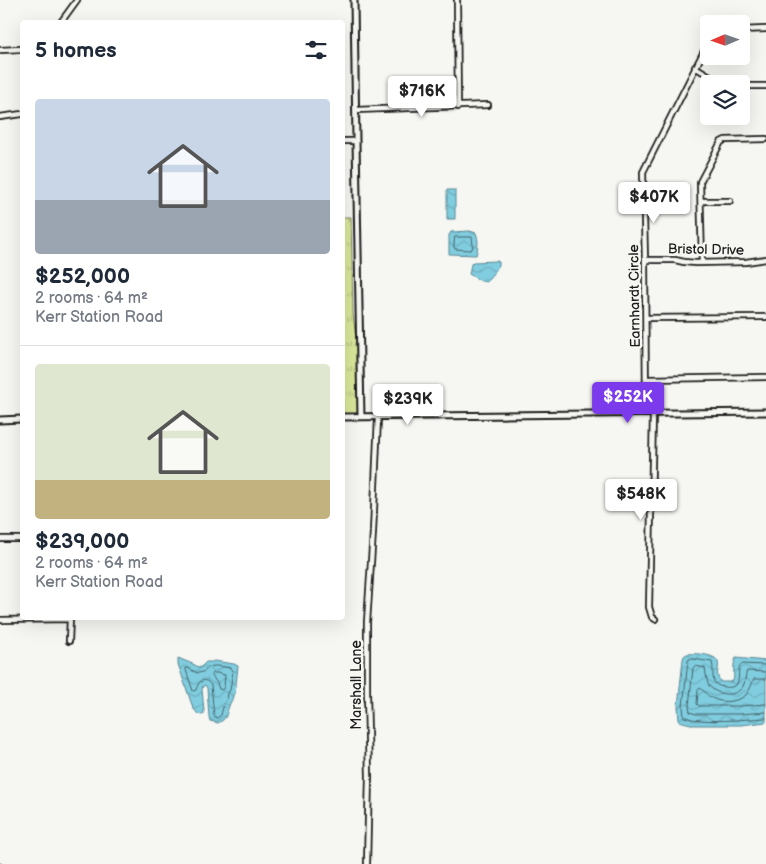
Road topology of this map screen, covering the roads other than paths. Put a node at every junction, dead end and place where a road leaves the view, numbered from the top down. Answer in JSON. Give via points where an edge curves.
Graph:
{"nodes":[{"id":1,"x":77,"y":0,"type":"edge"},
{"id":2,"x":354,"y":0,"type":"edge"},
{"id":3,"x":457,"y":0,"type":"edge"},
{"id":4,"x":62,"y":20,"type":"edge"},
{"id":5,"x":766,"y":29,"type":"edge"},
{"id":6,"x":750,"y":30,"type":"edge"},
{"id":7,"x":20,"y":49,"type":"edge"},
{"id":8,"x":0,"y":50,"type":"edge"},
{"id":9,"x":700,"y":58,"type":"edge"},
{"id":10,"x":695,"y":67,"type":"junction"},
{"id":11,"x":708,"y":75,"type":"edge"},
{"id":12,"x":750,"y":86,"type":"edge"},
{"id":13,"x":766,"y":86,"type":"edge"},
{"id":14,"x":488,"y":105,"type":"dead end"},
{"id":15,"x":458,"y":107,"type":"junction"},
{"id":16,"x":356,"y":110,"type":"junction"},
{"id":17,"x":20,"y":114,"type":"edge"},
{"id":18,"x":0,"y":117,"type":"edge"},
{"id":19,"x":766,"y":139,"type":"edge"},
{"id":20,"x":345,"y":141,"type":"edge"},
{"id":21,"x":356,"y":141,"type":"junction"},
{"id":22,"x":730,"y":201,"type":"dead end"},
{"id":23,"x":701,"y":202,"type":"junction"},
{"id":24,"x":766,"y":259,"type":"edge"},
{"id":25,"x":645,"y":260,"type":"junction"},
{"id":26,"x":702,"y":263,"type":"junction"},
{"id":27,"x":766,"y":317,"type":"edge"},
{"id":28,"x":646,"y":318,"type":"junction"},
{"id":29,"x":766,"y":377,"type":"edge"},
{"id":30,"x":646,"y":379,"type":"junction"},
{"id":31,"x":766,"y":412,"type":"edge"},
{"id":32,"x":646,"y":414,"type":"junction"},
{"id":33,"x":653,"y":414,"type":"junction"},
{"id":34,"x":345,"y":417,"type":"edge"},
{"id":35,"x":361,"y":417,"type":"junction"},
{"id":36,"x":378,"y":417,"type":"junction"},
{"id":37,"x":0,"y":420,"type":"edge"},
{"id":38,"x":20,"y":420,"type":"edge"},
{"id":39,"x":20,"y":539,"type":"edge"},
{"id":40,"x":0,"y":540,"type":"edge"},
{"id":41,"x":20,"y":619,"type":"edge"},
{"id":42,"x":654,"y":619,"type":"dead end"},
{"id":43,"x":0,"y":620,"type":"edge"},
{"id":44,"x":70,"y":620,"type":"edge"},
{"id":45,"x":69,"y":641,"type":"dead end"},
{"id":46,"x":367,"y":864,"type":"edge"}],
"edges":[{"from":1,"to":4,"type":"street"},
{"from":2,"to":16,"type":"street"},
{"from":3,"to":15,"type":"street"},
{"from":5,"to":6,"type":"street"},
{"from":7,"to":8,"type":"street"},
{"from":9,"to":10,"type":"street","name":"Earnhardt Circle"},
{"from":10,"to":11,"type":"street"},
{"from":10,"to":25,"type":"street","name":"Earnhardt Circle","via":[[643,172]]},
{"from":12,"to":13,"type":"street"},
{"from":14,"to":15,"type":"street"},
{"from":15,"to":16,"type":"street"},
{"from":16,"to":21,"type":"street"},
{"from":17,"to":18,"type":"street"},
{"from":19,"to":23,"type":"street","via":[[722,142],[701,180]]},
{"from":20,"to":21,"type":"street"},
{"from":21,"to":35,"type":"street"},
{"from":22,"to":23,"type":"street"},
{"from":23,"to":26,"type":"street"},
{"from":24,"to":26,"type":"street","name":"Bristol Drive"},
{"from":25,"to":26,"type":"street","name":"Bristol Drive"},
{"from":25,"to":28,"type":"street","name":"Earnhardt Circle"},
{"from":27,"to":28,"type":"street"},
{"from":28,"to":30,"type":"street","name":"Earnhardt Circle"},
{"from":29,"to":30,"type":"street"},
{"from":30,"to":32,"type":"street","name":"Earnhardt Circle"},
{"from":31,"to":33,"type":"street"},
{"from":32,"to":33,"type":"street"},
{"from":32,"to":36,"type":"street"},
{"from":33,"to":42,"type":"street","via":[[649,607]]},
{"from":34,"to":35,"type":"street"},
{"from":35,"to":36,"type":"street"},
{"from":36,"to":46,"type":"street","name":"Marshall Lane","via":[[367,622]]},
{"from":37,"to":38,"type":"street"},
{"from":39,"to":40,"type":"street"},
{"from":41,"to":43,"type":"street"},
{"from":44,"to":45,"type":"street"}]}
